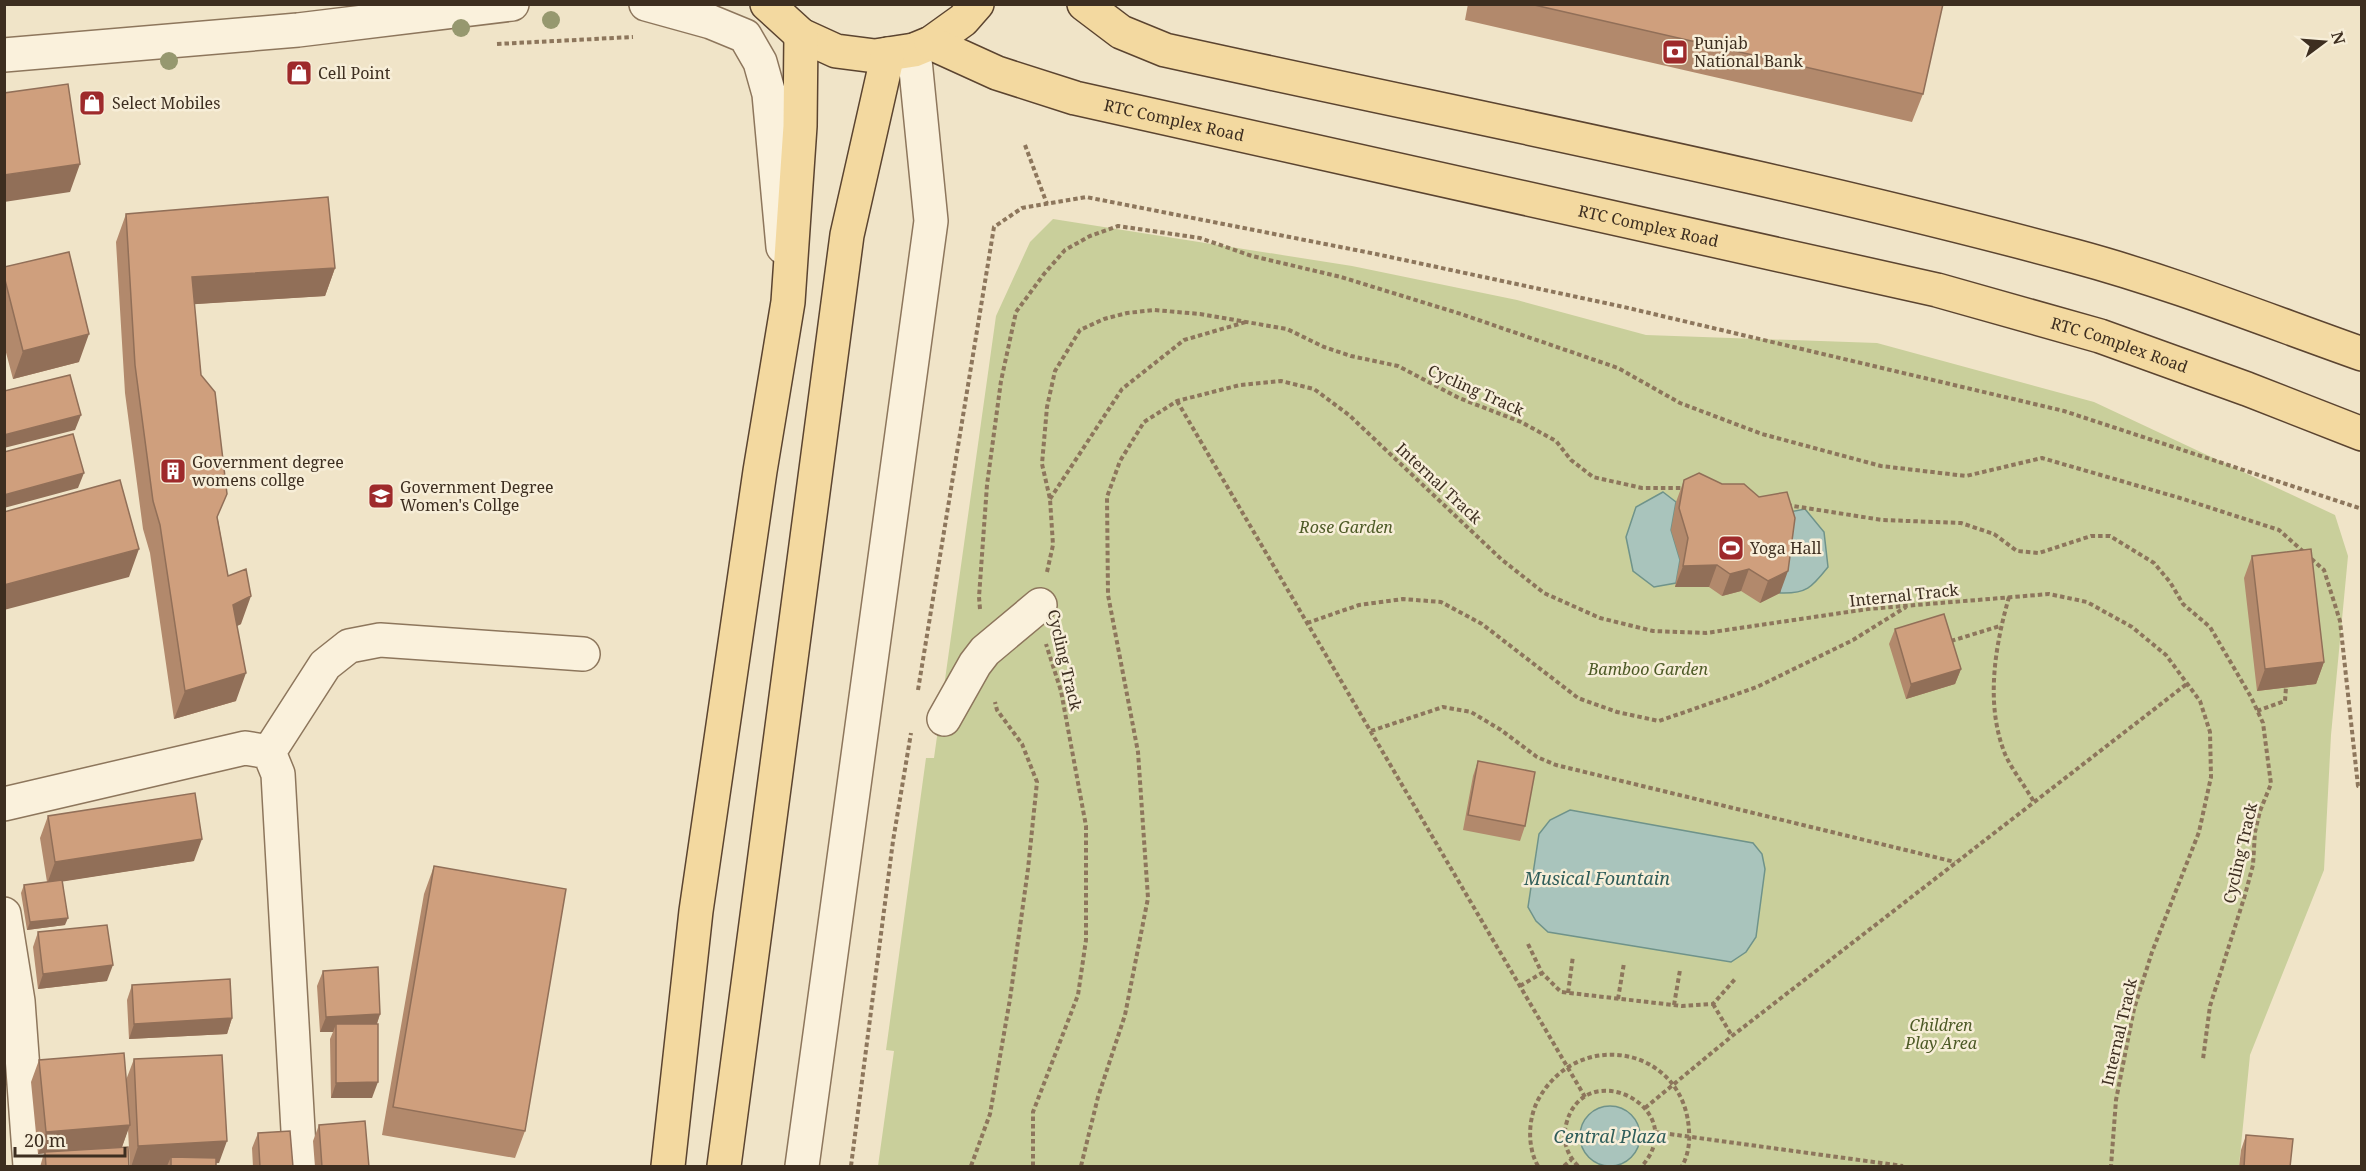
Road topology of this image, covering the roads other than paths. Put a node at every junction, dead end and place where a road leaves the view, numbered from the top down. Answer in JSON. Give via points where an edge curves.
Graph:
{"nodes":[{"id":1,"x":512,"y":4,"type":"edge"},
{"id":2,"x":646,"y":4,"type":"edge"},
{"id":3,"x":767,"y":4,"type":"edge"},
{"id":4,"x":977,"y":4,"type":"edge"},
{"id":5,"x":1084,"y":4,"type":"edge"},
{"id":6,"x":801,"y":35,"type":"junction"},
{"id":7,"x":911,"y":49,"type":"junction"},
{"id":8,"x":4,"y":55,"type":"edge"},
{"id":9,"x":788,"y":303,"type":"junction"},
{"id":10,"x":2361,"y":354,"type":"edge"},
{"id":11,"x":2361,"y":434,"type":"edge"},
{"id":12,"x":1040,"y":604,"type":"road end"},
{"id":13,"x":583,"y":654,"type":"dead end"},
{"id":14,"x":944,"y":719,"type":"dead end"},
{"id":15,"x":269,"y":752,"type":"junction"},
{"id":16,"x":4,"y":804,"type":"edge"},
{"id":17,"x":4,"y":914,"type":"edge"},
{"id":18,"x":30,"y":1167,"type":"edge"},
{"id":19,"x":300,"y":1167,"type":"edge"},
{"id":20,"x":668,"y":1167,"type":"edge"},
{"id":21,"x":724,"y":1167,"type":"edge"},
{"id":22,"x":802,"y":1167,"type":"edge"}],
"edges":[{"from":1,"to":8,"type":"street","via":[[298,30]]},
{"from":2,"to":9,"type":"street","via":[[745,36],[760,62],[769,94]]},
{"from":3,"to":6,"type":"main road"},
{"from":4,"to":7,"type":"main road","via":[[963,20]]},
{"from":5,"to":10,"type":"main road","via":[[1121,32],[1165,50],[1830,195],[2064,253],[2185,290]]},
{"from":6,"to":7,"type":"main road","via":[[836,51],[875,56]]},
{"from":6,"to":9,"type":"main road","via":[[800,136]]},
{"from":7,"to":11,"type":"main road","name":"RTC Complex Road","via":[[1075,98],[1936,290],[2100,336]]},
{"from":7,"to":21,"type":"main road","via":[[847,235]]},
{"from":7,"to":22,"type":"street","via":[[931,221]]},
{"from":9,"to":20,"type":"main road","via":[[696,911]]},
{"from":12,"to":14,"type":"street","via":[[985,651]]},
{"from":13,"to":15,"type":"street","via":[[380,640],[349,646],[325,665]]},
{"from":15,"to":16,"type":"street","via":[[246,748]]},
{"from":15,"to":19,"type":"street","via":[[278,774]]},
{"from":17,"to":18,"type":"street","via":[[18,1001]]}]}
